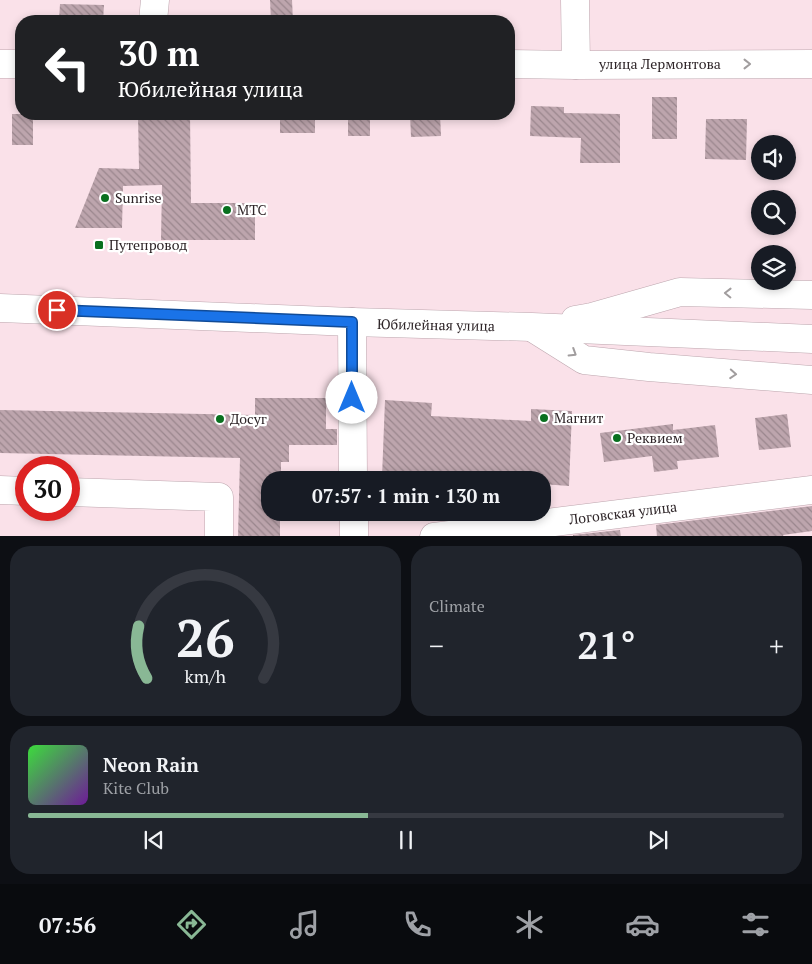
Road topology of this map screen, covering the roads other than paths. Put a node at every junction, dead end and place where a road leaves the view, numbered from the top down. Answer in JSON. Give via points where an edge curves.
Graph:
{"nodes":[{"id":1,"x":155,"y":0,"type":"edge"},
{"id":2,"x":575,"y":0,"type":"edge"},
{"id":3,"x":154,"y":15,"type":"edge"},
{"id":4,"x":0,"y":64,"type":"edge"},
{"id":5,"x":15,"y":64,"type":"edge"},
{"id":6,"x":515,"y":64,"type":"edge"},
{"id":7,"x":812,"y":64,"type":"edge"},
{"id":8,"x":576,"y":65,"type":"junction"},
{"id":9,"x":812,"y":295,"type":"edge"},
{"id":10,"x":0,"y":308,"type":"edge"},
{"id":11,"x":352,"y":322,"type":"junction"},
{"id":12,"x":532,"y":327,"type":"junction"},
{"id":13,"x":812,"y":339,"type":"edge"},
{"id":14,"x":812,"y":380,"type":"edge"},
{"id":15,"x":353,"y":471,"type":"edge"},
{"id":16,"x":0,"y":490,"type":"edge"},
{"id":17,"x":812,"y":490,"type":"edge"},
{"id":18,"x":15,"y":491,"type":"edge"},
{"id":19,"x":80,"y":492,"type":"edge"},
{"id":20,"x":354,"y":521,"type":"edge"},
{"id":21,"x":219,"y":536,"type":"edge"},
{"id":22,"x":354,"y":536,"type":"edge"},
{"id":23,"x":434,"y":536,"type":"edge"}],
"edges":[{"from":1,"to":3,"type":"main road"},
{"from":2,"to":8,"type":"main road"},
{"from":4,"to":5,"type":"main road"},
{"from":6,"to":8,"type":"main road","name":"улица Лермонтова"},
{"from":8,"to":7,"type":"main road","name":"улица Лермонтова","one_way":true},
{"from":9,"to":12,"type":"main road","one_way":true,"via":[[680,292],[592,317]]},
{"from":10,"to":11,"type":"main road","name":"Юбилейная улица"},
{"from":11,"to":12,"type":"main road","name":"Юбилейная улица"},
{"from":11,"to":15,"type":"main road"},
{"from":12,"to":13,"type":"main road","name":"Юбилейная улица"},
{"from":12,"to":14,"type":"main road","one_way":true,"via":[[584,360]]},
{"from":16,"to":18,"type":"main road"},
{"from":17,"to":23,"type":"main road","name":"Логовская улица"},
{"from":19,"to":21,"type":"main road","via":[[220,497]]},
{"from":20,"to":22,"type":"main road"}]}
